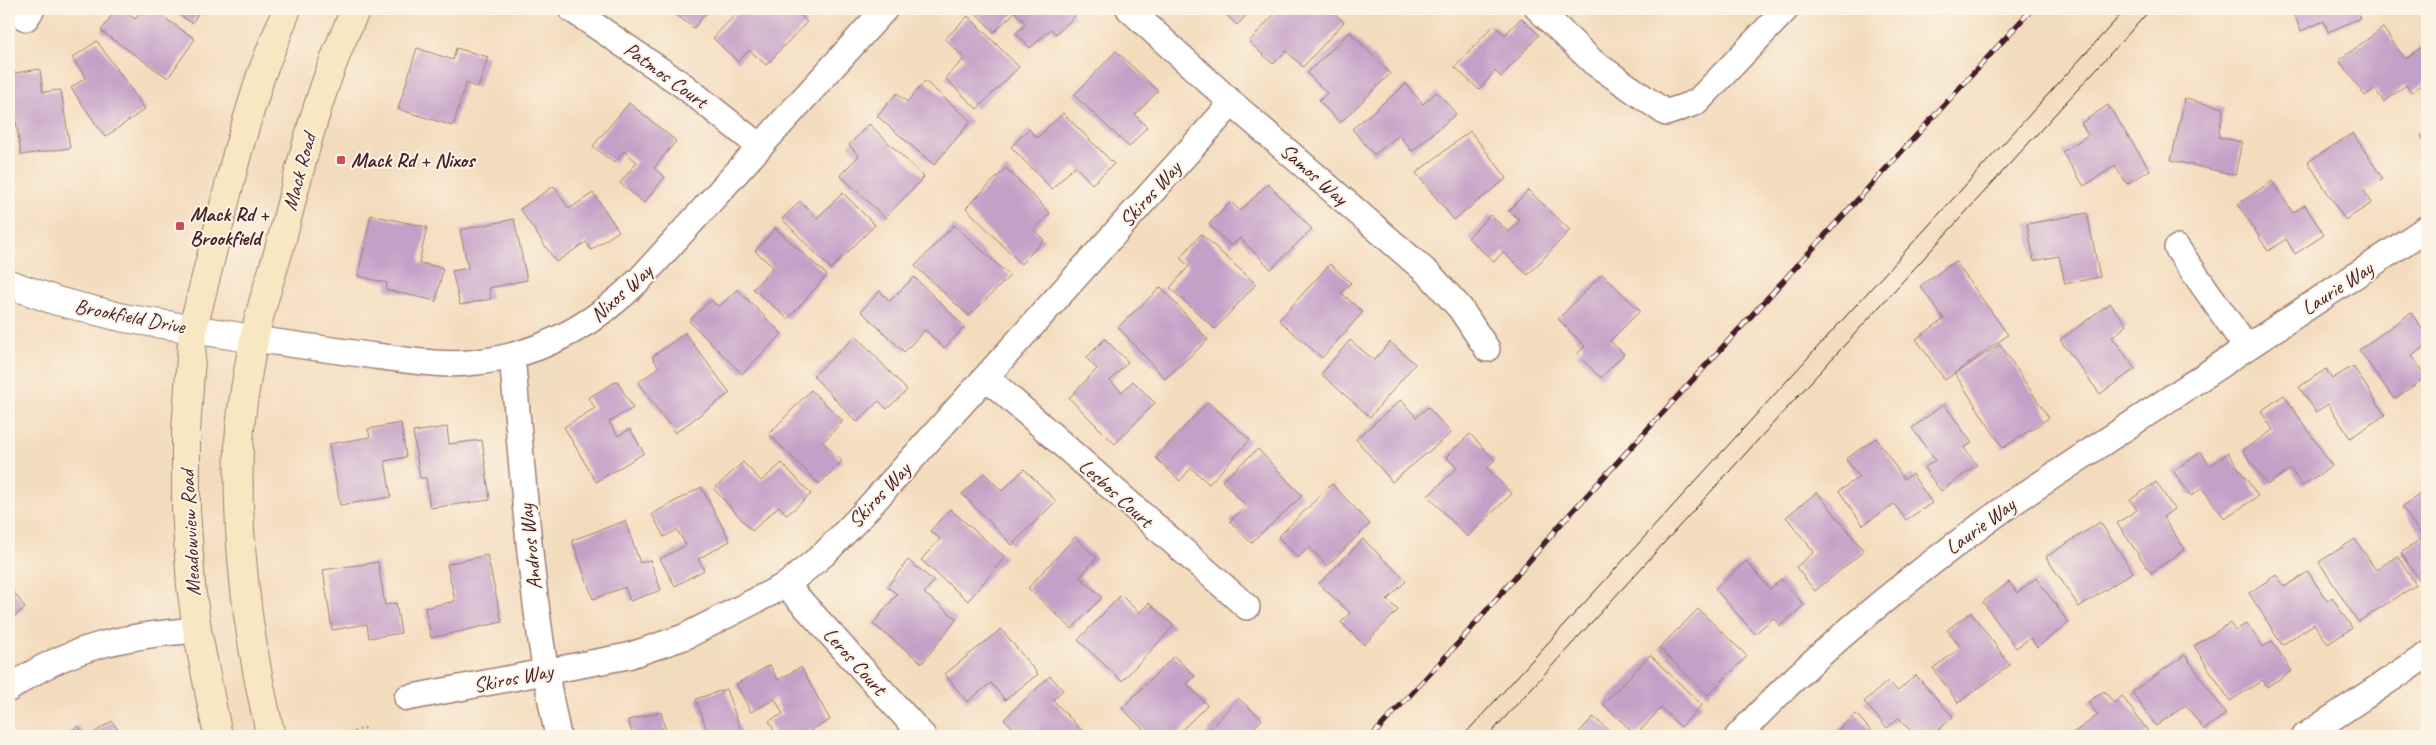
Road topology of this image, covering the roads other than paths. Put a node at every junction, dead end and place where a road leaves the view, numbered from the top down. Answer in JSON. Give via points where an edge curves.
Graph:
{"nodes":[{"id":1,"x":287,"y":9,"type":"edge"},
{"id":2,"x":356,"y":9,"type":"edge"},
{"id":3,"x":571,"y":9,"type":"edge"},
{"id":4,"x":886,"y":9,"type":"edge"},
{"id":5,"x":1129,"y":9,"type":"edge"},
{"id":6,"x":1538,"y":9,"type":"edge"},
{"id":7,"x":1786,"y":9,"type":"edge"},
{"id":8,"x":1232,"y":103,"type":"junction"},
{"id":9,"x":759,"y":146,"type":"junction"},
{"id":10,"x":2427,"y":228,"type":"edge"},
{"id":11,"x":2178,"y":248,"type":"dead end"},
{"id":12,"x":9,"y":284,"type":"edge"},
{"id":13,"x":193,"y":328,"type":"junction"},
{"id":14,"x":254,"y":339,"type":"junction"},
{"id":15,"x":2246,"y":347,"type":"junction"},
{"id":16,"x":1486,"y":349,"type":"dead end"},
{"id":17,"x":512,"y":356,"type":"junction"},
{"id":18,"x":986,"y":378,"type":"junction"},
{"id":19,"x":786,"y":585,"type":"junction"},
{"id":20,"x":1247,"y":607,"type":"dead end"},
{"id":21,"x":197,"y":630,"type":"junction"},
{"id":22,"x":2427,"y":655,"type":"edge"},
{"id":23,"x":544,"y":672,"type":"junction"},
{"id":24,"x":9,"y":689,"type":"edge"},
{"id":25,"x":407,"y":698,"type":"dead end"},
{"id":26,"x":218,"y":736,"type":"edge"},
{"id":27,"x":271,"y":736,"type":"edge"},
{"id":28,"x":558,"y":736,"type":"edge"},
{"id":29,"x":923,"y":736,"type":"edge"},
{"id":30,"x":1738,"y":736,"type":"edge"},
{"id":31,"x":2306,"y":736,"type":"edge"}],
"edges":[{"from":1,"to":13,"type":"main road","via":[[261,75],[238,150]]},
{"from":2,"to":14,"type":"main road","name":"Mack Road","via":[[322,91]]},
{"from":3,"to":9,"type":"street","name":"Patmos Court","via":[[684,86]]},
{"from":4,"to":9,"type":"street","name":"Nixos Way"},
{"from":5,"to":8,"type":"street","name":"Samos Way"},
{"from":6,"to":7,"type":"street","via":[[1593,62],[1666,113],[1697,102]]},
{"from":8,"to":16,"type":"street","name":"Samos Way","via":[[1431,276],[1460,308]]},
{"from":8,"to":18,"type":"street","name":"Skiros Way"},
{"from":9,"to":17,"type":"street","name":"Nixos Way","via":[[617,302],[580,328]]},
{"from":10,"to":15,"type":"street","name":"Laurie Way"},
{"from":11,"to":15,"type":"street"},
{"from":12,"to":13,"type":"street","name":"Brookfield Drive","via":[[57,301],[124,318]]},
{"from":13,"to":14,"type":"street","name":"Brookfield Drive"},
{"from":13,"to":21,"type":"main road","name":"Meadowview Road","via":[[186,430],[186,509]]},
{"from":14,"to":17,"type":"street","name":"Nixos Way","via":[[431,363],[476,363]]},
{"from":14,"to":27,"type":"main road","via":[[239,443],[239,515],[243,587]]},
{"from":15,"to":30,"type":"street","name":"Laurie Way","via":[[1944,552],[1809,665]]},
{"from":17,"to":23,"type":"street","name":"Andros Way"},
{"from":18,"to":19,"type":"street","name":"Skiros Way","via":[[859,518],[824,554]]},
{"from":18,"to":20,"type":"street","name":"Lesbos Court"},
{"from":19,"to":23,"type":"street","name":"Skiros Way","via":[[684,637],[628,656]]},
{"from":19,"to":29,"type":"street","name":"Leros Court"},
{"from":21,"to":24,"type":"street","via":[[146,634],[102,644],[60,659]]},
{"from":21,"to":26,"type":"main road","name":"Meadowview Road"},
{"from":22,"to":31,"type":"street"},
{"from":23,"to":25,"type":"street","name":"Skiros Way"},
{"from":23,"to":28,"type":"street","name":"Andros Way"}]}
